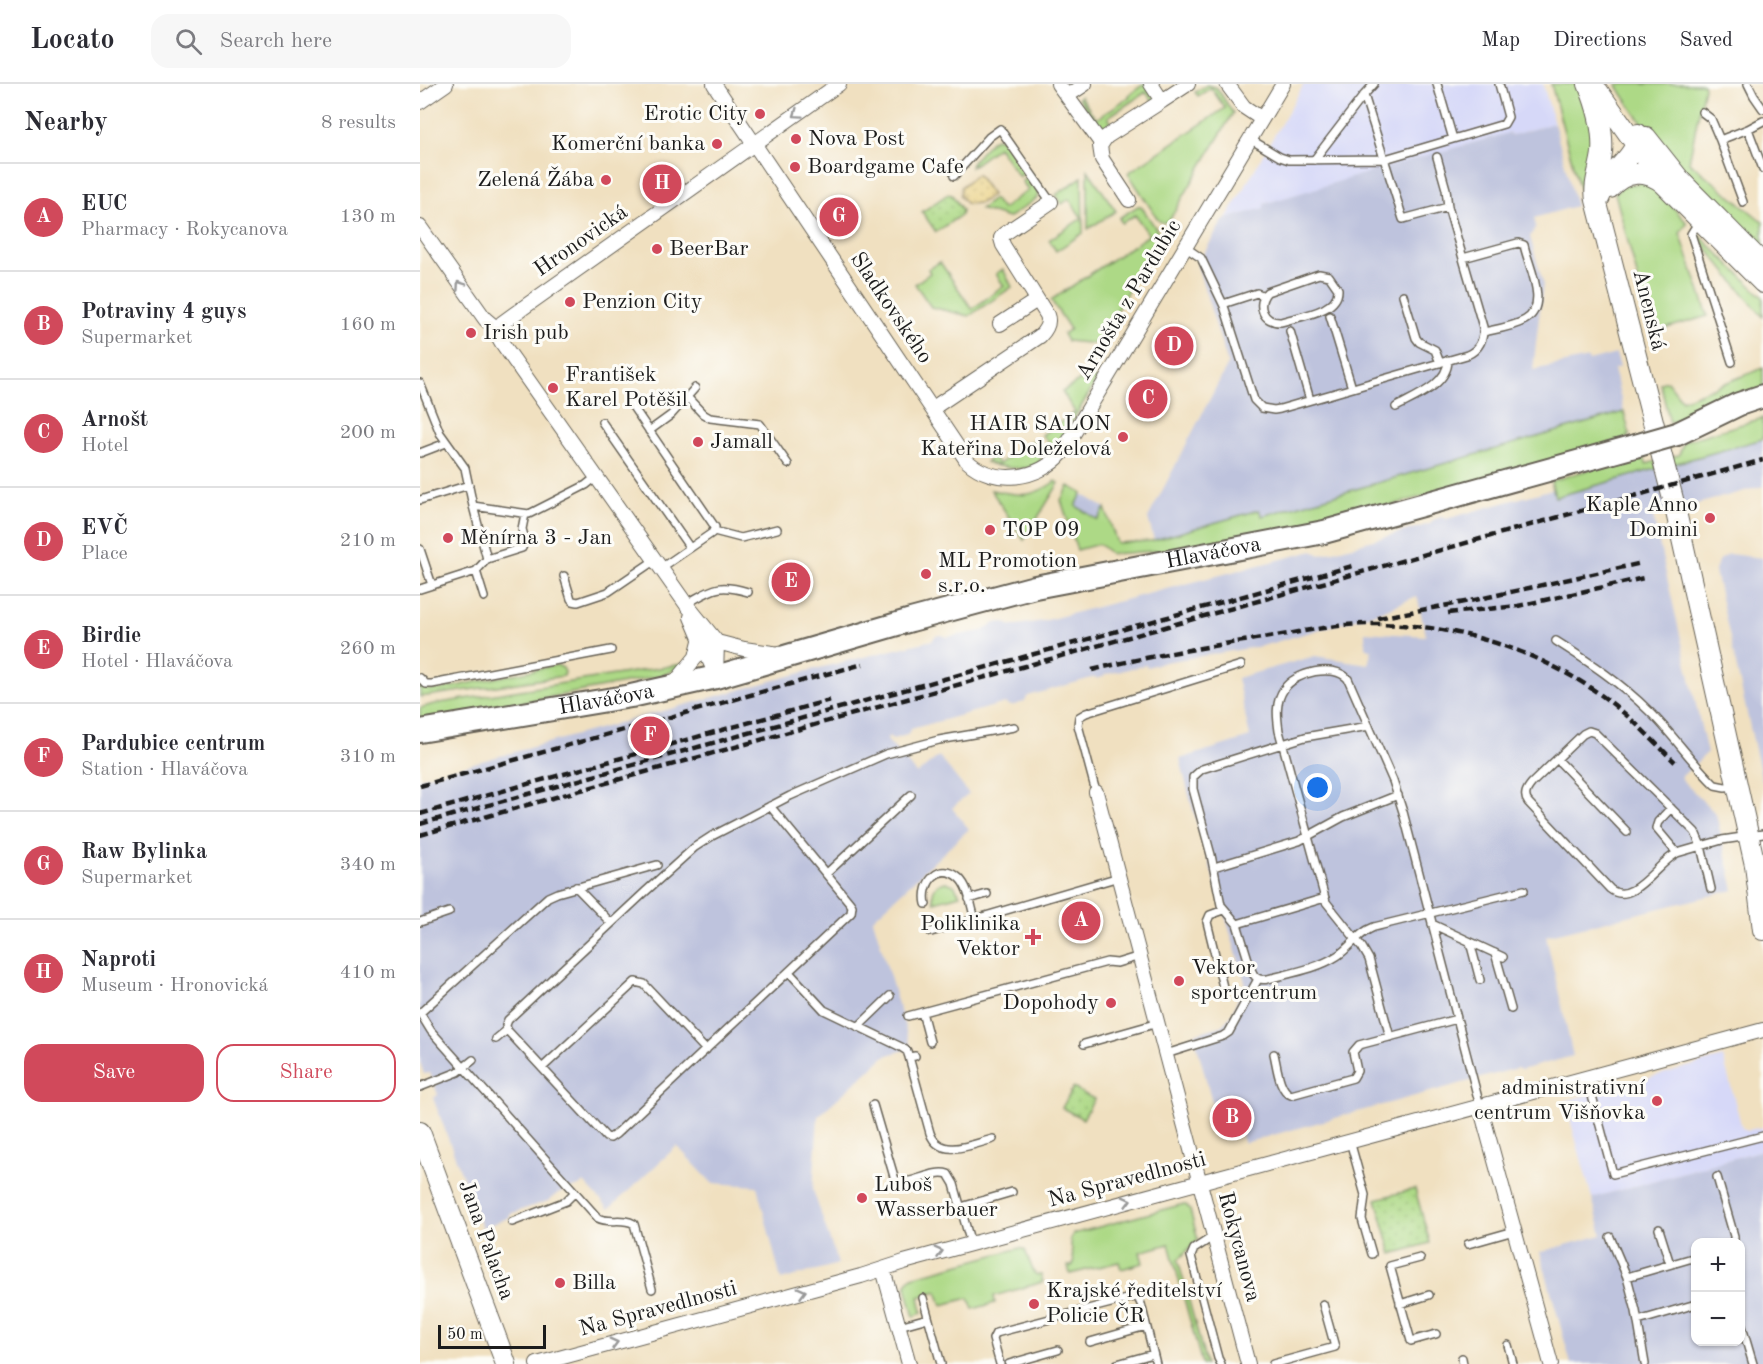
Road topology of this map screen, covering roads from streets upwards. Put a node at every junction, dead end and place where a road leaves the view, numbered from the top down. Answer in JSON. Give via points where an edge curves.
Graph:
{"nodes":[{"id":1,"x":446,"y":84,"type":"edge"},
{"id":2,"x":714,"y":84,"type":"edge"},
{"id":3,"x":839,"y":84,"type":"edge"},
{"id":4,"x":1058,"y":84,"type":"edge"},
{"id":5,"x":1085,"y":84,"type":"edge"},
{"id":6,"x":1151,"y":84,"type":"edge"},
{"id":7,"x":1188,"y":84,"type":"edge"},
{"id":8,"x":1227,"y":84,"type":"edge"},
{"id":9,"x":1283,"y":84,"type":"edge"},
{"id":10,"x":1588,"y":84,"type":"edge"},
{"id":11,"x":1594,"y":84,"type":"edge"},
{"id":12,"x":1608,"y":84,"type":"edge"},
{"id":13,"x":1067,"y":96,"type":"junction"},
{"id":14,"x":1162,"y":101,"type":"junction"},
{"id":15,"x":420,"y":102,"type":"edge"},
{"id":16,"x":1262,"y":119,"type":"junction"},
{"id":17,"x":1636,"y":136,"type":"junction"},
{"id":18,"x":1101,"y":143,"type":"junction"},
{"id":19,"x":754,"y":144,"type":"junction"},
{"id":20,"x":1600,"y":164,"type":"junction"},
{"id":21,"x":1664,"y":184,"type":"junction"},
{"id":22,"x":1129,"y":200,"type":"dead end"},
{"id":23,"x":1052,"y":202,"type":"road end"},
{"id":24,"x":1598,"y":208,"type":"junction"},
{"id":25,"x":420,"y":228,"type":"edge"},
{"id":26,"x":1763,"y":264,"type":"edge"},
{"id":27,"x":1763,"y":283,"type":"edge"},
{"id":28,"x":1038,"y":300,"type":"junction"},
{"id":29,"x":1000,"y":324,"type":"dead end"},
{"id":30,"x":497,"y":330,"type":"junction"},
{"id":31,"x":1763,"y":396,"type":"edge"},
{"id":32,"x":933,"y":408,"type":"junction"},
{"id":33,"x":1763,"y":411,"type":"edge"},
{"id":34,"x":1677,"y":434,"type":"junction"},
{"id":35,"x":973,"y":466,"type":"joint"},
{"id":36,"x":686,"y":604,"type":"junction"},
{"id":37,"x":700,"y":641,"type":"junction"},
{"id":38,"x":717,"y":642,"type":"junction"},
{"id":39,"x":791,"y":655,"type":"junction"},
{"id":40,"x":716,"y":677,"type":"junction"},
{"id":41,"x":672,"y":687,"type":"junction"},
{"id":42,"x":420,"y":731,"type":"edge"},
{"id":43,"x":1096,"y":792,"type":"road end"},
{"id":44,"x":1756,"y":835,"type":"edge"},
{"id":45,"x":1755,"y":865,"type":"junction"},
{"id":46,"x":1763,"y":888,"type":"edge"},
{"id":47,"x":1763,"y":930,"type":"edge"},
{"id":48,"x":1763,"y":1029,"type":"edge"},
{"id":49,"x":1480,"y":1106,"type":"junction"},
{"id":50,"x":421,"y":1138,"type":"edge"},
{"id":51,"x":1200,"y":1182,"type":"junction"},
{"id":52,"x":883,"y":1269,"type":"junction"},
{"id":53,"x":1246,"y":1363,"type":"edge"},
{"id":54,"x":506,"y":1364,"type":"edge"},
{"id":55,"x":537,"y":1364,"type":"edge"},
{"id":56,"x":909,"y":1364,"type":"edge"},
{"id":57,"x":1551,"y":1364,"type":"edge"}],
"edges":[{"from":1,"to":15,"type":"street"},
{"from":2,"to":19,"type":"street","name":"Sladkovského"},
{"from":3,"to":19,"type":"street","name":"Hronovická","one_way":true},
{"from":4,"to":13,"type":"street"},
{"from":5,"to":13,"type":"street"},
{"from":6,"to":14,"type":"street"},
{"from":7,"to":14,"type":"street"},
{"from":8,"to":16,"type":"street","via":[[1244,107]]},
{"from":9,"to":16,"type":"street","name":"Arnošta z Pardubic"},
{"from":10,"to":20,"type":"street","name":"Anenská","via":[[1602,133]]},
{"from":11,"to":17,"type":"street"},
{"from":12,"to":17,"type":"street"},
{"from":13,"to":18,"type":"street"},
{"from":14,"to":18,"type":"street"},
{"from":16,"to":35,"type":"street","name":"Arnošta z Pardubic","via":[[1062,453],[1040,471],[1020,476],[989,473]]},
{"from":17,"to":20,"type":"street"},
{"from":17,"to":21,"type":"street"},
{"from":17,"to":24,"type":"street","via":[[1624,163],[1604,184]]},
{"from":17,"to":26,"type":"street"},
{"from":18,"to":22,"type":"street","via":[[1102,159]]},
{"from":19,"to":30,"type":"street","name":"Hronovická"},
{"from":19,"to":32,"type":"street","name":"Sladkovského"},
{"from":20,"to":24,"type":"street","name":"Anenská","via":[[1594,187]]},
{"from":21,"to":24,"type":"street","via":[[1644,173],[1626,176],[1608,190]]},
{"from":21,"to":27,"type":"street"},
{"from":23,"to":28,"type":"street","via":[[1001,238]]},
{"from":24,"to":44,"type":"street","name":"Anenská","via":[[1674,503],[1737,785]]},
{"from":30,"to":25,"type":"street","one_way":true},
{"from":28,"to":29,"type":"street"},
{"from":28,"to":32,"type":"street","via":[[1048,319],[1044,332]]},
{"from":30,"to":36,"type":"street","via":[[502,343]]},
{"from":31,"to":34,"type":"main road"},
{"from":32,"to":35,"type":"street","name":"Sladkovského"},
{"from":33,"to":34,"type":"main road"},
{"from":34,"to":39,"type":"main road","name":"Hlaváčova","bridge":true,"via":[[1324,532],[1035,587]]},
{"from":36,"to":37,"type":"street"},
{"from":36,"to":38,"type":"street"},
{"from":37,"to":40,"type":"street"},
{"from":37,"to":41,"type":"street","via":[[696,657]]},
{"from":38,"to":39,"type":"street","name":"Hlaváčova","via":[[744,650]]},
{"from":38,"to":40,"type":"street"},
{"from":39,"to":40,"type":"main road","name":"Hlaváčova"},
{"from":40,"to":41,"type":"main road","name":"Hlaváčova"},
{"from":41,"to":42,"type":"main road","name":"Hlaváčova"},
{"from":43,"to":51,"type":"street","name":"Rokycanova"},
{"from":44,"to":45,"type":"street","name":"Anenská"},
{"from":45,"to":46,"type":"street"},
{"from":45,"to":47,"type":"street"},
{"from":48,"to":49,"type":"street","name":"Na Spravedlnosti"},
{"from":49,"to":51,"type":"street","name":"Na Spravedlnosti"},
{"from":49,"to":57,"type":"street"},
{"from":50,"to":54,"type":"street","name":"Jana Palacha"},
{"from":52,"to":51,"type":"street","name":"Na Spravedlnosti","one_way":true},
{"from":51,"to":53,"type":"street","name":"Rokycanova"},
{"from":55,"to":52,"type":"street","name":"Na Spravedlnosti","one_way":true},
{"from":52,"to":56,"type":"street"}]}
